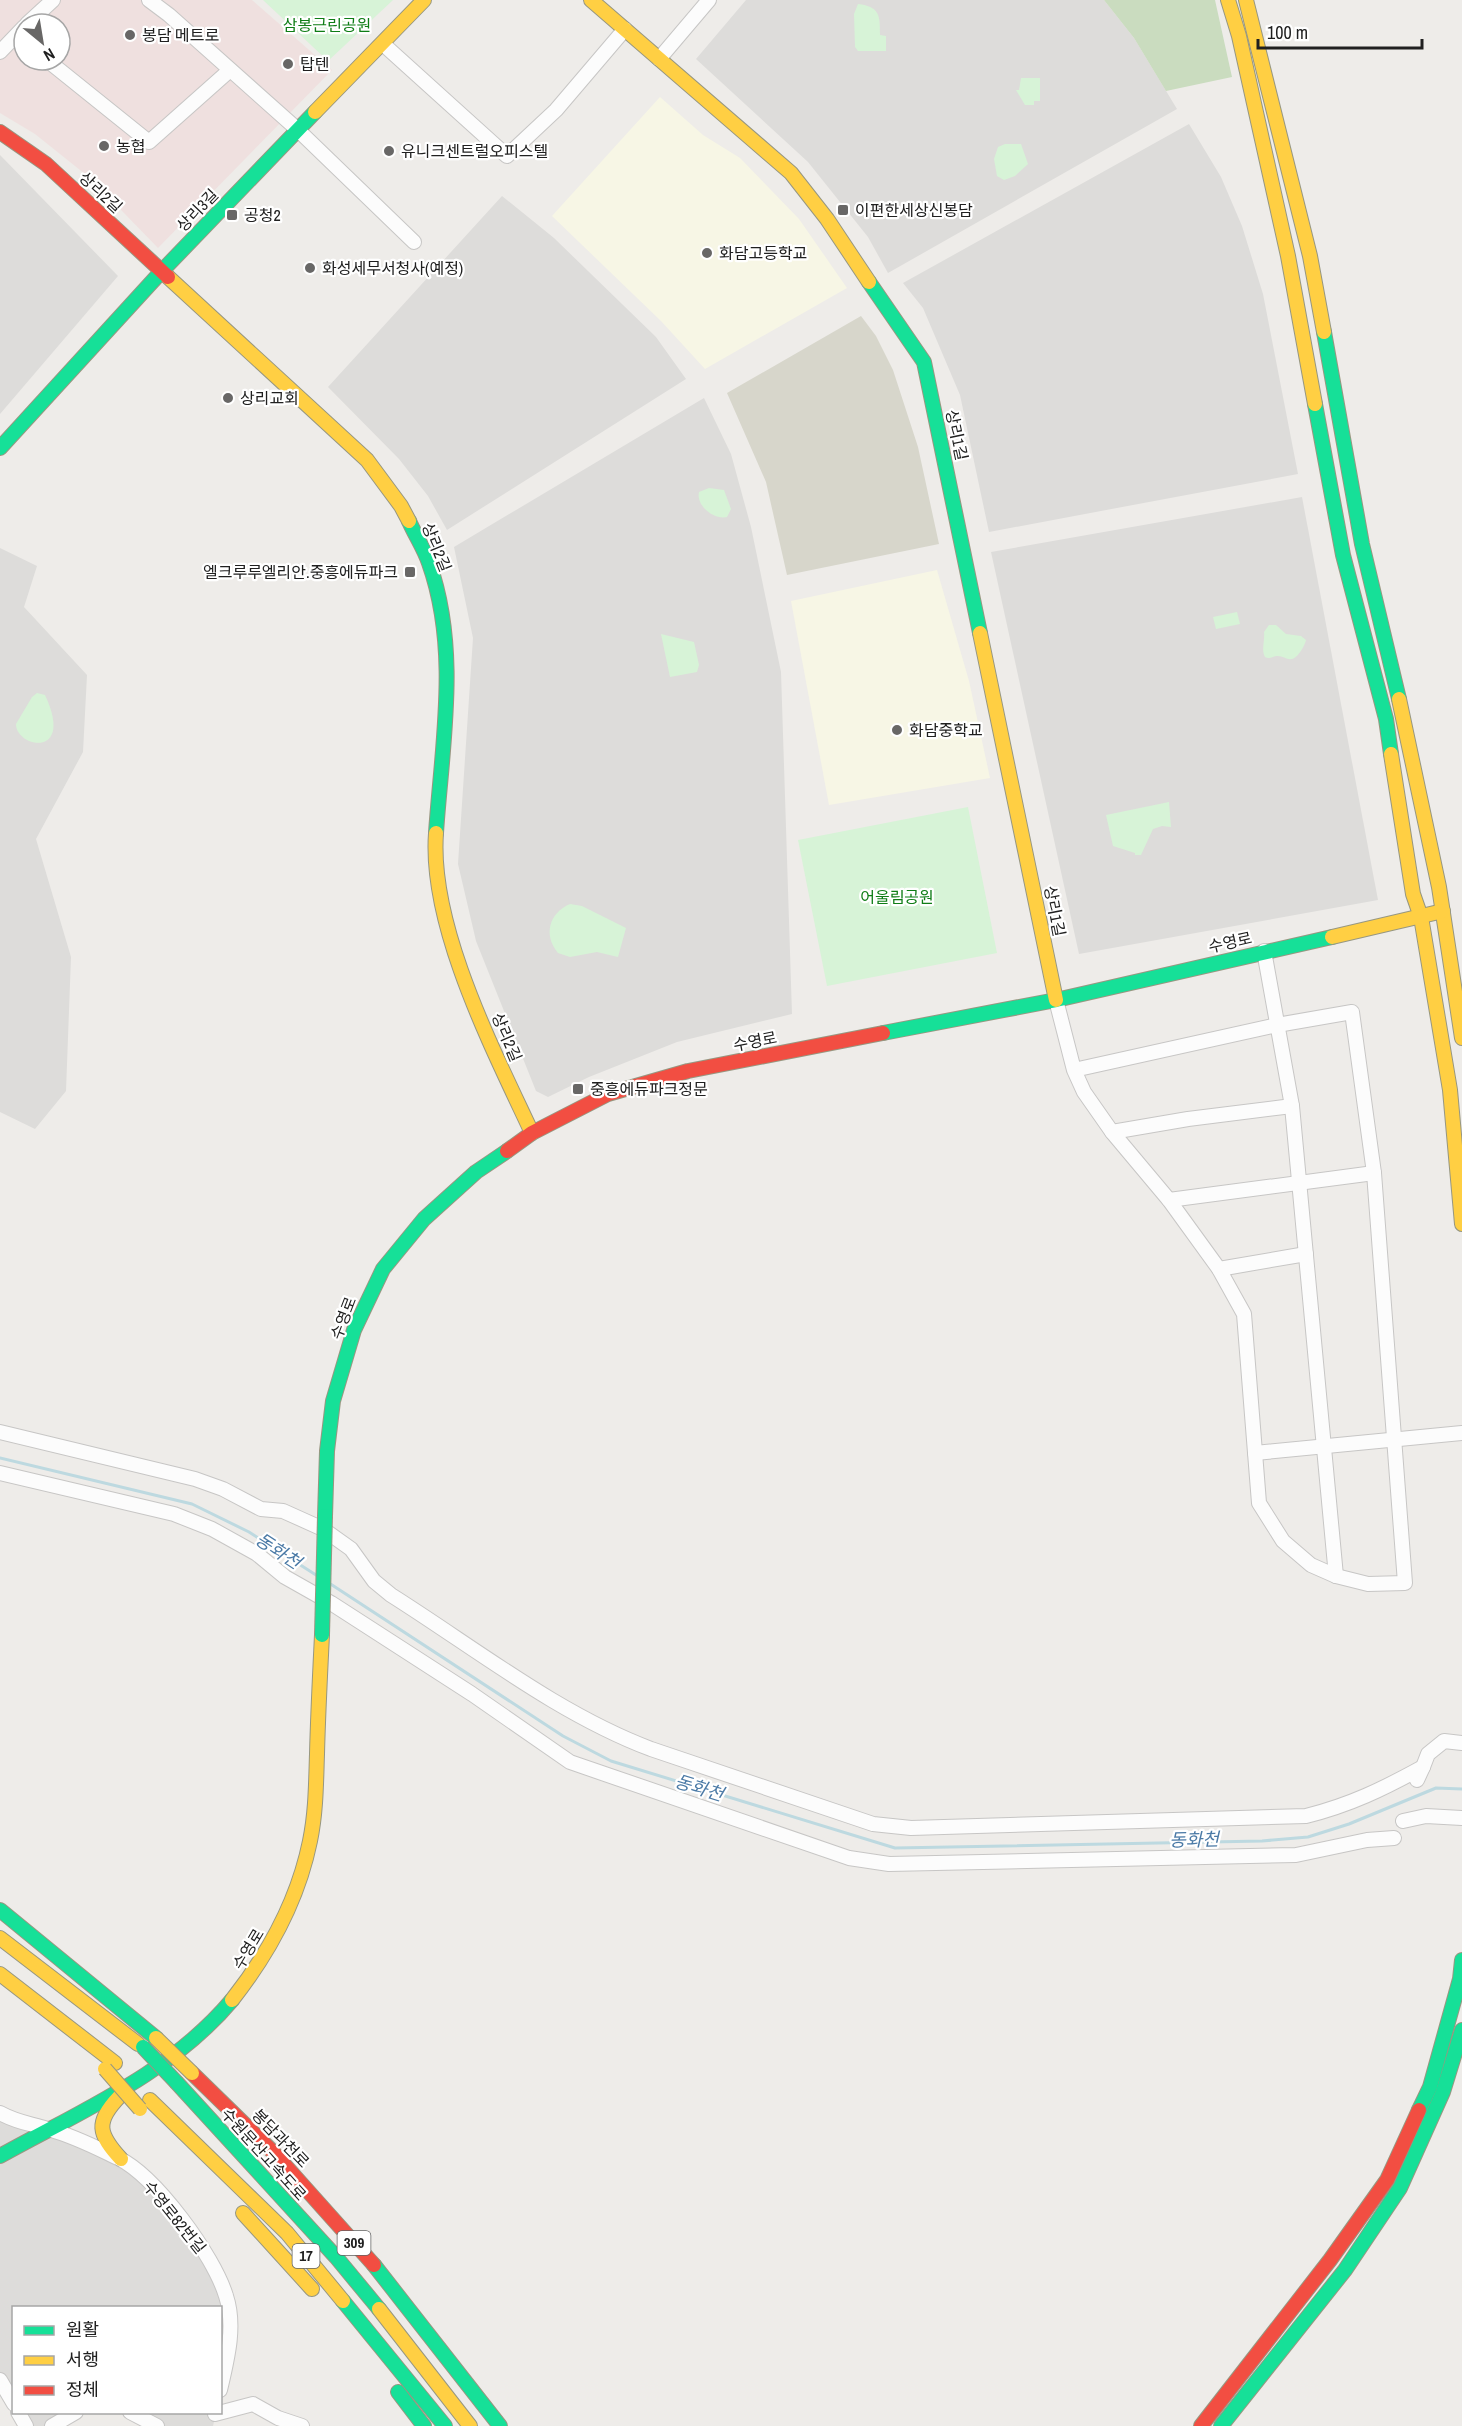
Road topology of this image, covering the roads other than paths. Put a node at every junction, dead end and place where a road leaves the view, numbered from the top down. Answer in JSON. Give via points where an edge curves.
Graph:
{"nodes":[{"id":1,"x":53,"y":0,"type":"edge"},
{"id":2,"x":149,"y":0,"type":"edge"},
{"id":3,"x":424,"y":0,"type":"edge"},
{"id":4,"x":591,"y":0,"type":"edge"},
{"id":5,"x":1228,"y":0,"type":"edge"},
{"id":6,"x":1246,"y":0,"type":"edge"},
{"id":7,"x":706,"y":1,"type":"edge"},
{"id":8,"x":40,"y":12,"type":"edge"},
{"id":9,"x":625,"y":29,"type":"junction"},
{"id":10,"x":12,"y":42,"type":"edge"},
{"id":11,"x":383,"y":44,"type":"junction"},
{"id":12,"x":0,"y":52,"type":"edge"},
{"id":13,"x":659,"y":59,"type":"junction"},
{"id":14,"x":230,"y":70,"type":"junction"},
{"id":15,"x":62,"y":72,"type":"edge"},
{"id":16,"x":298,"y":130,"type":"junction"},
{"id":17,"x":0,"y":132,"type":"edge"},
{"id":18,"x":414,"y":242,"type":"dead end"},
{"id":19,"x":161,"y":272,"type":"junction"},
{"id":20,"x":0,"y":448,"type":"edge"},
{"id":21,"x":1443,"y":911,"type":"junction"},
{"id":22,"x":1422,"y":917,"type":"junction"},
{"id":23,"x":1264,"y":951,"type":"junction"},
{"id":24,"x":1056,"y":1000,"type":"junction"},
{"id":25,"x":1277,"y":1025,"type":"junction"},
{"id":26,"x":1462,"y":1038,"type":"edge"},
{"id":27,"x":1074,"y":1070,"type":"junction"},
{"id":28,"x":1292,"y":1106,"type":"junction"},
{"id":29,"x":1112,"y":1132,"type":"junction"},
{"id":30,"x":532,"y":1133,"type":"junction"},
{"id":31,"x":1374,"y":1173,"type":"junction"},
{"id":32,"x":1299,"y":1183,"type":"junction"},
{"id":33,"x":1168,"y":1200,"type":"junction"},
{"id":34,"x":1462,"y":1224,"type":"edge"},
{"id":35,"x":1306,"y":1254,"type":"junction"},
{"id":36,"x":1219,"y":1269,"type":"junction"},
{"id":37,"x":0,"y":1432,"type":"edge"},
{"id":38,"x":1462,"y":1433,"type":"edge"},
{"id":39,"x":1393,"y":1440,"type":"junction"},
{"id":40,"x":1324,"y":1447,"type":"junction"},
{"id":41,"x":1255,"y":1453,"type":"junction"},
{"id":42,"x":0,"y":1473,"type":"edge"},
{"id":43,"x":1336,"y":1576,"type":"junction"},
{"id":44,"x":1462,"y":1743,"type":"edge"},
{"id":45,"x":1423,"y":1767,"type":"junction"},
{"id":46,"x":1417,"y":1780,"type":"dead end"},
{"id":47,"x":1462,"y":1818,"type":"edge"},
{"id":48,"x":1403,"y":1821,"type":"dead end"},
{"id":49,"x":1394,"y":1838,"type":"dead end"},
{"id":50,"x":0,"y":1910,"type":"edge"},
{"id":51,"x":0,"y":1938,"type":"edge"},
{"id":52,"x":1462,"y":1960,"type":"edge"},
{"id":53,"x":0,"y":1974,"type":"edge"},
{"id":54,"x":0,"y":1987,"type":"edge"},
{"id":55,"x":1462,"y":2031,"type":"edge"},
{"id":56,"x":110,"y":2066,"type":"junction"},
{"id":57,"x":131,"y":2084,"type":"junction"},
{"id":58,"x":145,"y":2104,"type":"junction"},
{"id":59,"x":0,"y":2112,"type":"edge"},
{"id":60,"x":51,"y":2130,"type":"junction"},
{"id":61,"x":165,"y":2134,"type":"dead end"},
{"id":62,"x":0,"y":2156,"type":"edge"},
{"id":63,"x":121,"y":2159,"type":"junction"},
{"id":64,"x":230,"y":2200,"type":"dead end"},
{"id":65,"x":325,"y":2303,"type":"dead end"},
{"id":66,"x":348,"y":2330,"type":"dead end"},
{"id":67,"x":377,"y":2365,"type":"dead end"},
{"id":68,"x":222,"y":2379,"type":"edge"},
{"id":69,"x":0,"y":2380,"type":"edge"},
{"id":70,"x":390,"y":2382,"type":"dead end"},
{"id":71,"x":12,"y":2401,"type":"edge"},
{"id":72,"x":73,"y":2414,"type":"edge"},
{"id":73,"x":134,"y":2414,"type":"edge"},
{"id":74,"x":214,"y":2418,"type":"edge"},
{"id":75,"x":52,"y":2426,"type":"edge"},
{"id":76,"x":156,"y":2426,"type":"edge"},
{"id":77,"x":302,"y":2426,"type":"edge"},
{"id":78,"x":424,"y":2426,"type":"edge"},
{"id":79,"x":445,"y":2426,"type":"edge"},
{"id":80,"x":470,"y":2426,"type":"edge"},
{"id":81,"x":500,"y":2426,"type":"edge"},
{"id":82,"x":1201,"y":2426,"type":"edge"},
{"id":83,"x":1221,"y":2426,"type":"edge"}],
"edges":[{"from":1,"to":8,"type":"street"},
{"from":2,"to":14,"type":"street"},
{"from":3,"to":11,"type":"main road","name":"상리3길"},
{"from":4,"to":9,"type":"main road","name":"상리1길"},
{"from":5,"to":22,"type":"main road","via":[[1288,256],[1343,555],[1386,719],[1413,894]]},
{"from":6,"to":21,"type":"main road","via":[[1310,256],[1362,544],[1403,714]]},
{"from":7,"to":13,"type":"street"},
{"from":9,"to":11,"type":"street","via":[[556,110],[507,156]]},
{"from":9,"to":13,"type":"main road","name":"상리1길"},
{"from":10,"to":12,"type":"street"},
{"from":11,"to":16,"type":"main road","name":"상리3길"},
{"from":13,"to":24,"type":"main road","name":"상리1길","via":[[791,172],[924,362]]},
{"from":14,"to":15,"type":"street","via":[[150,142]]},
{"from":14,"to":16,"type":"street"},
{"from":16,"to":18,"type":"street"},
{"from":16,"to":19,"type":"main road","name":"상리3길"},
{"from":17,"to":19,"type":"main road","name":"상리2길","via":[[46,164]]},
{"from":19,"to":20,"type":"main road","name":"상리3길"},
{"from":19,"to":30,"type":"main road","name":"상리2길","via":[[367,460],[401,506],[429,562],[443,618],[448,667],[435,840],[439,891],[454,953]]},
{"from":21,"to":22,"type":"main road","name":"수영로"},
{"from":21,"to":26,"type":"main road"},
{"from":22,"to":23,"type":"main road","name":"수영로"},
{"from":22,"to":34,"type":"main road","via":[[1450,1090]]},
{"from":23,"to":24,"type":"main road","name":"수영로"},
{"from":23,"to":25,"type":"street"},
{"from":24,"to":27,"type":"street"},
{"from":24,"to":30,"type":"main road","name":"수영로","via":[[688,1071],[608,1094]]},
{"from":25,"to":27,"type":"street"},
{"from":25,"to":28,"type":"street"},
{"from":25,"to":31,"type":"street","via":[[1352,1012]]},
{"from":27,"to":29,"type":"street"},
{"from":28,"to":29,"type":"street"},
{"from":28,"to":32,"type":"street"},
{"from":29,"to":33,"type":"street"},
{"from":30,"to":57,"type":"main road","name":"수영로","bridge":true,"via":[[476,1172],[423,1220],[383,1269],[354,1330],[333,1401],[327,1451],[316,1795],[310,1842],[294,1899],[247,1984],[211,2024]]},
{"from":31,"to":32,"type":"street"},
{"from":31,"to":39,"type":"street"},
{"from":32,"to":33,"type":"street"},
{"from":32,"to":35,"type":"street"},
{"from":33,"to":36,"type":"street"},
{"from":35,"to":36,"type":"street"},
{"from":35,"to":40,"type":"street"},
{"from":36,"to":41,"type":"street","via":[[1244,1314]]},
{"from":37,"to":45,"type":"street","via":[[195,1479],[261,1509],[283,1511],[323,1529],[351,1549],[374,1581],[391,1595],[593,1725],[651,1749],[873,1824],[911,1828],[1306,1816],[1372,1795]]},
{"from":38,"to":39,"type":"street"},
{"from":39,"to":40,"type":"street"},
{"from":39,"to":43,"type":"street","via":[[1405,1583],[1368,1584]]},
{"from":40,"to":41,"type":"street"},
{"from":40,"to":43,"type":"street"},
{"from":41,"to":43,"type":"street","via":[[1259,1503],[1283,1541],[1311,1565]]},
{"from":42,"to":49,"type":"street","via":[[174,1514],[212,1529],[257,1554],[285,1577],[472,1694],[570,1762],[849,1858],[889,1864],[1296,1856]]},
{"from":44,"to":45,"type":"street","via":[[1444,1741],[1428,1754]]},
{"from":45,"to":46,"type":"street"},
{"from":47,"to":48,"type":"street","via":[[1426,1816]]},
{"from":50,"to":81,"type":"main road","name":"봉담과천로","number":"309","bridge":true,"via":[[156,2038],[273,2152],[383,2275]]},
{"from":51,"to":80,"type":"main road","name":"수원문산고속도로","number":"17","bridge":true,"via":[[142,2047],[177,2083],[336,2257]]},
{"from":52,"to":82,"type":"main road","via":[[1430,2087],[1387,2180]]},
{"from":53,"to":56,"type":"main road","number":"17"},
{"from":54,"to":56,"type":"main road"},
{"from":55,"to":83,"type":"main road","via":[[1443,2092],[1400,2188],[1345,2270]]},
{"from":56,"to":58,"type":"main road","number":"17"},
{"from":57,"to":60,"type":"main road","name":"수영로"},
{"from":57,"to":63,"type":"main road","via":[[100,2122],[103,2138]]},
{"from":58,"to":61,"type":"main road"},
{"from":58,"to":79,"type":"main road","number":"17","via":[[286,2233]]},
{"from":59,"to":60,"type":"street","name":"수영로82번길","via":[[17,2122]]},
{"from":60,"to":62,"type":"main road","name":"수영로"},
{"from":60,"to":63,"type":"street","name":"수영로82번길"},
{"from":63,"to":68,"type":"street","name":"수영로82번길","via":[[162,2195],[213,2266],[226,2296],[230,2336]]},
{"from":64,"to":65,"type":"main road"},
{"from":66,"to":67,"type":"main road"},
{"from":69,"to":71,"type":"street"},
{"from":70,"to":78,"type":"main road"},
{"from":72,"to":75,"type":"street"},
{"from":73,"to":76,"type":"street"},
{"from":74,"to":77,"type":"street","via":[[252,2404]]}]}
